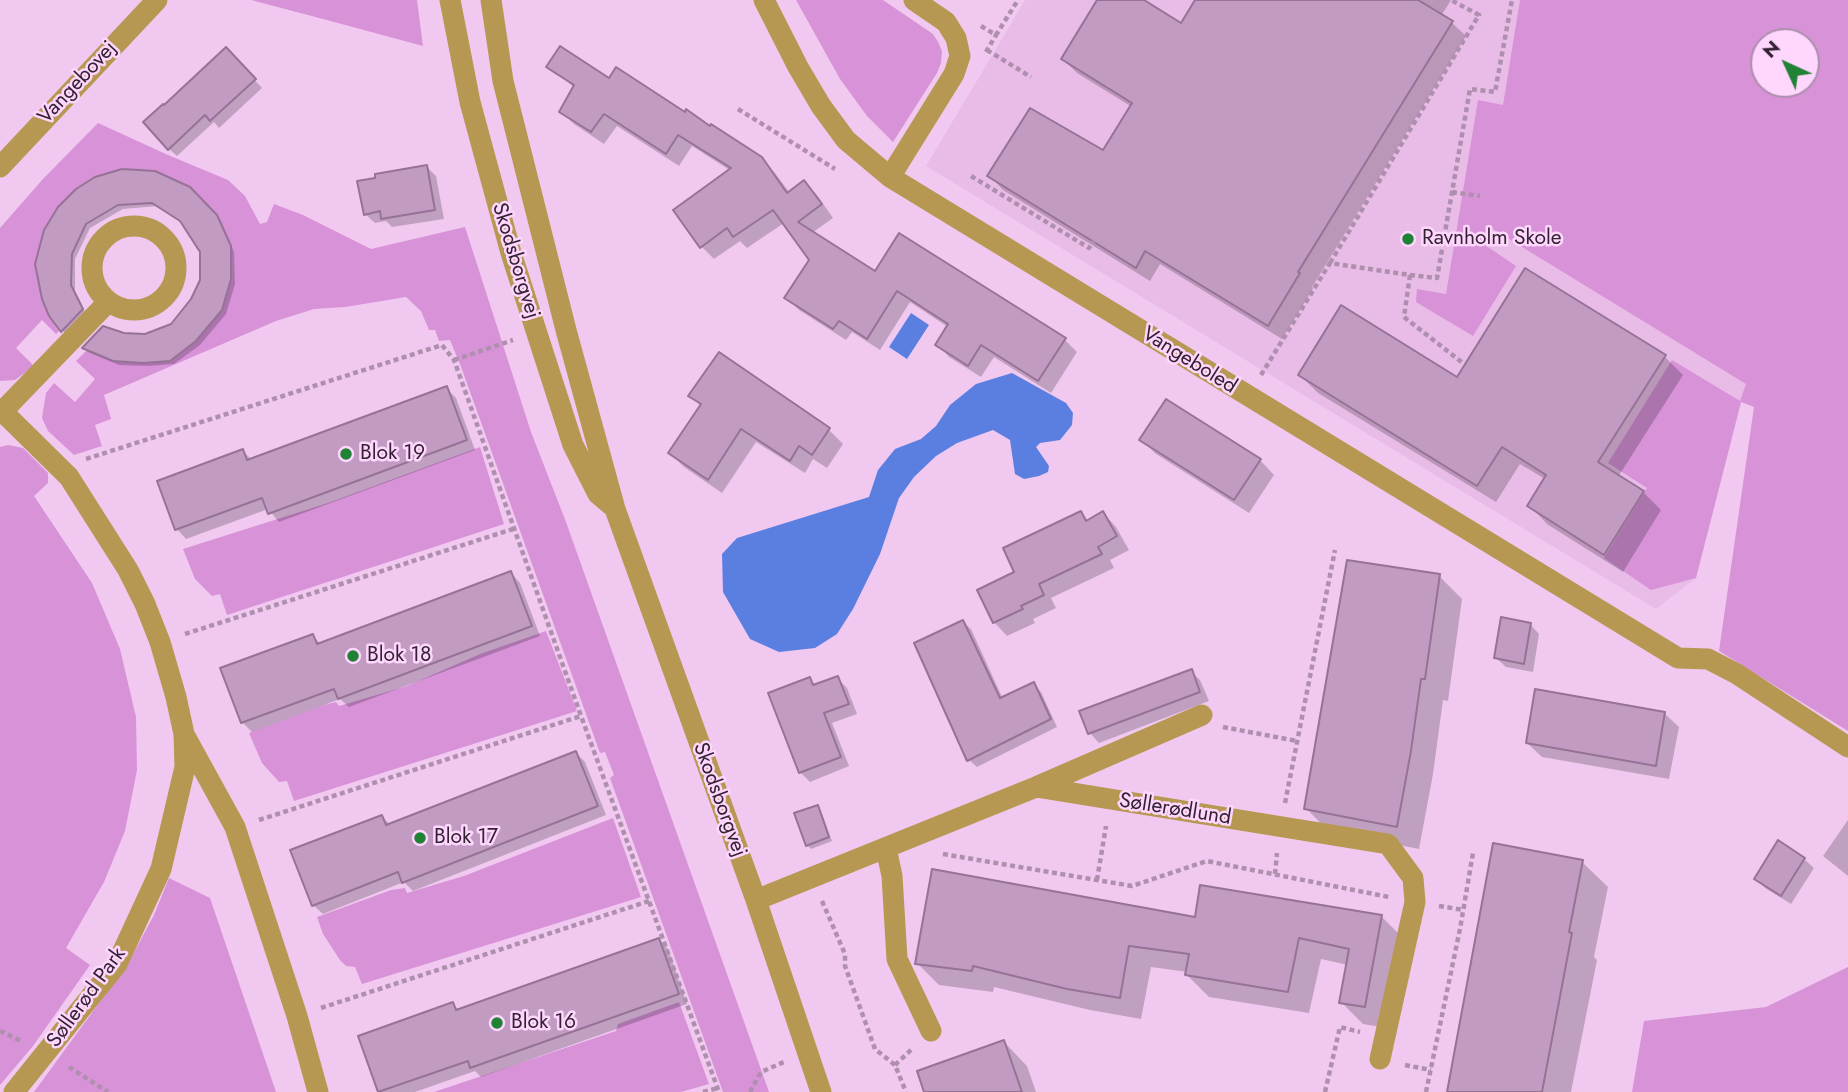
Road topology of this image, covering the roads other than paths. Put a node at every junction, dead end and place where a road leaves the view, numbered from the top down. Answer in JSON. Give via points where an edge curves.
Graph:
{"nodes":[{"id":1,"x":157,"y":0,"type":"edge"},
{"id":2,"x":450,"y":0,"type":"edge"},
{"id":3,"x":491,"y":0,"type":"edge"},
{"id":4,"x":764,"y":0,"type":"edge"},
{"id":5,"x":914,"y":0,"type":"edge"},
{"id":6,"x":0,"y":167,"type":"edge"},
{"id":7,"x":890,"y":177,"type":"junction"},
{"id":8,"x":108,"y":302,"type":"dead end"},
{"id":9,"x":1,"y":412,"type":"edge"},
{"id":10,"x":615,"y":509,"type":"junction"},
{"id":11,"x":1195,"y":718,"type":"road end"},
{"id":12,"x":184,"y":734,"type":"junction"},
{"id":13,"x":1848,"y":747,"type":"edge"},
{"id":14,"x":1036,"y":787,"type":"junction"},
{"id":15,"x":886,"y":848,"type":"junction"},
{"id":16,"x":755,"y":900,"type":"junction"},
{"id":17,"x":930,"y":1031,"type":"dead end"},
{"id":18,"x":1383,"y":1049,"type":"road end"},
{"id":19,"x":14,"y":1092,"type":"edge"},
{"id":20,"x":318,"y":1092,"type":"edge"},
{"id":21,"x":821,"y":1092,"type":"edge"}],
"edges":[{"from":1,"to":6,"type":"street","name":"Vangebovej"},
{"from":2,"to":10,"type":"street","name":"Skodsborgvej","via":[[470,102],[511,253],[573,445],[598,494]]},
{"from":3,"to":10,"type":"street","name":"Skodsborgvej","via":[[503,81]]},
{"from":4,"to":7,"type":"street","name":"Vangeboled","via":[[821,106],[846,140]]},
{"from":5,"to":7,"type":"street","via":[[946,22],[960,56],[954,74]]},
{"from":7,"to":13,"type":"street","name":"Vangeboled","via":[[1678,658],[1709,659]]},
{"from":8,"to":9,"type":"street","name":"Søllerød Park"},
{"from":9,"to":12,"type":"street","name":"Søllerød Park","via":[[61,467],[128,570],[160,642]]},
{"from":10,"to":16,"type":"street","name":"Skodsborgvej"},
{"from":11,"to":14,"type":"street"},
{"from":12,"to":19,"type":"street","name":"Søllerød Park","via":[[184,767],[161,869],[117,964]]},
{"from":12,"to":20,"type":"street","name":"Søllerød Park","via":[[235,827]]},
{"from":14,"to":15,"type":"street"},
{"from":14,"to":18,"type":"street","name":"Søllerødlund","via":[[1388,844],[1413,878],[1415,902]]},
{"from":15,"to":16,"type":"street"},
{"from":15,"to":17,"type":"street","via":[[897,959]]},
{"from":16,"to":21,"type":"street","name":"Skodsborgvej"}]}
